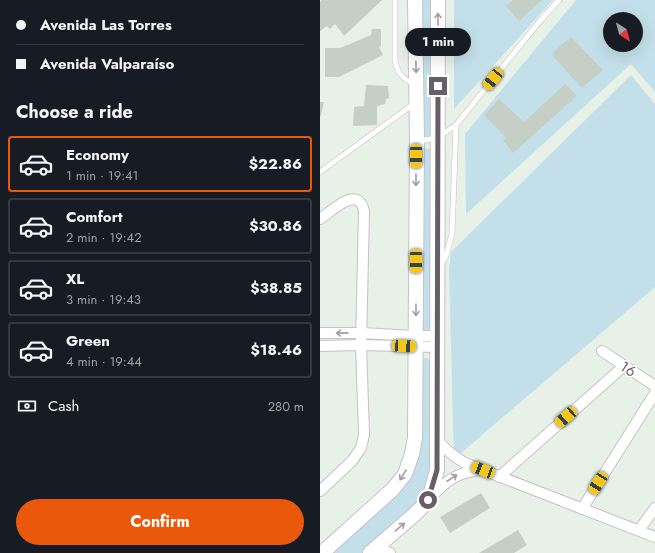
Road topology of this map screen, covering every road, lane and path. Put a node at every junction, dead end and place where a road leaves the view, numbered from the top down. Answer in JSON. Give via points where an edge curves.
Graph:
{"nodes":[{"id":1,"x":395,"y":0,"type":"edge"},
{"id":2,"x":415,"y":0,"type":"edge"},
{"id":3,"x":438,"y":0,"type":"edge"},
{"id":4,"x":559,"y":0,"type":"edge"},
{"id":5,"x":417,"y":85,"type":"junction"},
{"id":6,"x":416,"y":102,"type":"junction"},
{"id":7,"x":456,"y":125,"type":"junction"},
{"id":8,"x":437,"y":138,"type":"junction"},
{"id":9,"x":417,"y":141,"type":"junction"},
{"id":10,"x":320,"y":172,"type":"edge"},
{"id":11,"x":320,"y":219,"type":"edge"},
{"id":12,"x":437,"y":267,"type":"junction"},
{"id":13,"x":320,"y":333,"type":"edge"},
{"id":14,"x":362,"y":333,"type":"junction"},
{"id":15,"x":415,"y":341,"type":"junction"},
{"id":16,"x":437,"y":341,"type":"junction"},
{"id":17,"x":361,"y":345,"type":"junction"},
{"id":18,"x":320,"y":346,"type":"edge"},
{"id":19,"x":602,"y":351,"type":"dead end"},
{"id":20,"x":624,"y":366,"type":"junction"},
{"id":21,"x":655,"y":386,"type":"edge"},
{"id":22,"x":655,"y":393,"type":"edge"},
{"id":23,"x":437,"y":439,"type":"junction"},
{"id":24,"x":483,"y":470,"type":"junction"},
{"id":25,"x":499,"y":477,"type":"junction"},
{"id":26,"x":320,"y":492,"type":"edge"},
{"id":27,"x":428,"y":500,"type":"junction"},
{"id":28,"x":655,"y":508,"type":"edge"},
{"id":29,"x":582,"y":509,"type":"junction"},
{"id":30,"x":639,"y":530,"type":"junction"},
{"id":31,"x":655,"y":537,"type":"edge"},
{"id":32,"x":374,"y":550,"type":"edge"},
{"id":33,"x":322,"y":553,"type":"edge"},
{"id":34,"x":390,"y":553,"type":"edge"}],
"edges":[{"from":1,"to":5,"type":"lane","via":[[396,68],[405,80]]},
{"from":2,"to":5,"type":"main road","one_way":true},
{"from":8,"to":3,"type":"main road","one_way":true},
{"from":4,"to":7,"type":"lane"},
{"from":5,"to":6,"type":"main road"},
{"from":6,"to":9,"type":"main road"},
{"from":6,"to":10,"type":"lane"},
{"from":7,"to":8,"type":"lane"},
{"from":7,"to":12,"type":"lane","via":[[452,234],[446,256]]},
{"from":8,"to":9,"type":"lane"},
{"from":8,"to":12,"type":"main road"},
{"from":9,"to":15,"type":"main road","one_way":true},
{"from":11,"to":14,"type":"street","via":[[354,198],[363,206]]},
{"from":12,"to":16,"type":"main road"},
{"from":14,"to":13,"type":"street","one_way":true},
{"from":14,"to":15,"type":"street"},
{"from":14,"to":17,"type":"street"},
{"from":15,"to":16,"type":"street"},
{"from":15,"to":17,"type":"street"},
{"from":15,"to":33,"type":"main road","one_way":true,"via":[[415,438],[405,474],[393,489]]},
{"from":16,"to":23,"type":"main road"},
{"from":17,"to":18,"type":"street"},
{"from":17,"to":26,"type":"street","via":[[364,435],[361,448],[352,461]]},
{"from":19,"to":20,"type":"street","name":"16"},
{"from":20,"to":21,"type":"street","name":"16"},
{"from":20,"to":25,"type":"street"},
{"from":22,"to":29,"type":"street"},
{"from":23,"to":24,"type":"street","via":[[454,456]]},
{"from":23,"to":27,"type":"main road","via":[[437,470]]},
{"from":24,"to":25,"type":"street"},
{"from":27,"to":24,"type":"street","one_way":true,"via":[[456,475]]},
{"from":25,"to":29,"type":"street"},
{"from":32,"to":27,"type":"main road","one_way":true},
{"from":28,"to":30,"type":"street"},
{"from":29,"to":30,"type":"street"},
{"from":30,"to":31,"type":"street"},
{"from":32,"to":34,"type":"street"}]}
